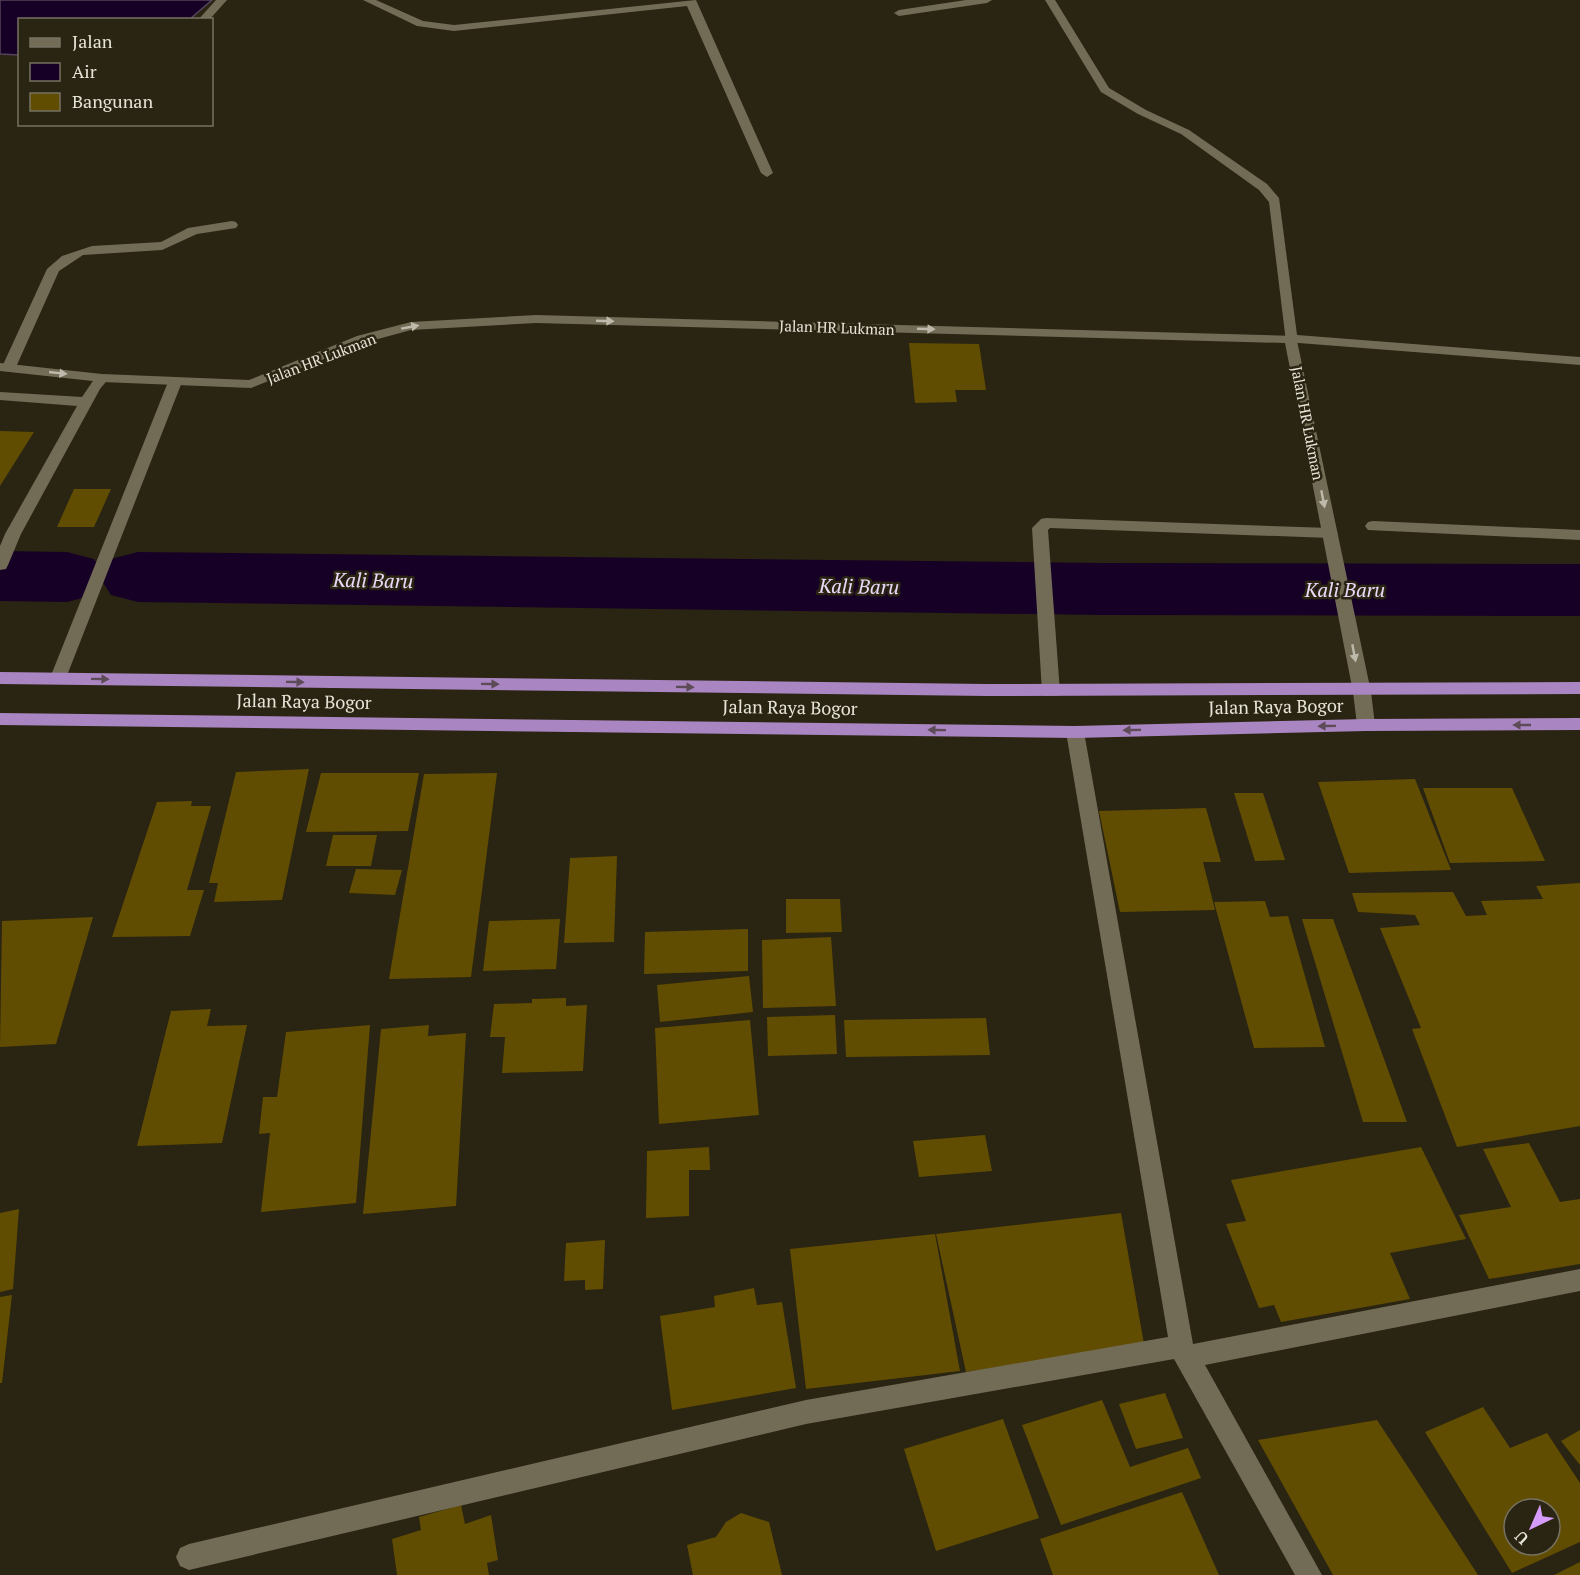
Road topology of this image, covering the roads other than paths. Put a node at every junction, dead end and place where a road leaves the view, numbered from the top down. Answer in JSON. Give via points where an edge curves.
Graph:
{"nodes":[{"id":1,"x":222,"y":0,"type":"edge"},
{"id":2,"x":368,"y":0,"type":"edge"},
{"id":3,"x":987,"y":0,"type":"edge"},
{"id":4,"x":1050,"y":0,"type":"edge"},
{"id":5,"x":691,"y":1,"type":"edge"},
{"id":6,"x":899,"y":13,"type":"dead end"},
{"id":7,"x":205,"y":18,"type":"edge"},
{"id":8,"x":767,"y":173,"type":"dead end"},
{"id":9,"x":232,"y":225,"type":"dead end"},
{"id":10,"x":1291,"y":339,"type":"junction"},
{"id":11,"x":1580,"y":361,"type":"edge"},
{"id":12,"x":4,"y":367,"type":"edge"},
{"id":13,"x":102,"y":378,"type":"junction"},
{"id":14,"x":175,"y":382,"type":"junction"},
{"id":15,"x":0,"y":396,"type":"edge"},
{"id":16,"x":87,"y":402,"type":"junction"},
{"id":17,"x":1374,"y":525,"type":"dead end"},
{"id":18,"x":6,"y":534,"type":"edge"},
{"id":19,"x":1580,"y":535,"type":"edge"},
{"id":20,"x":1331,"y":539,"type":"junction"},
{"id":21,"x":0,"y":565,"type":"edge"},
{"id":22,"x":0,"y":678,"type":"edge"},
{"id":23,"x":58,"y":678,"type":"junction"},
{"id":24,"x":1580,"y":688,"type":"edge"},
{"id":25,"x":1050,"y":692,"type":"junction"},
{"id":26,"x":1362,"y":692,"type":"junction"},
{"id":27,"x":0,"y":719,"type":"edge"},
{"id":28,"x":1580,"y":724,"type":"edge"},
{"id":29,"x":1366,"y":726,"type":"junction"},
{"id":30,"x":1076,"y":732,"type":"junction"},
{"id":31,"x":1580,"y":1280,"type":"edge"},
{"id":32,"x":1183,"y":1352,"type":"junction"},
{"id":33,"x":189,"y":1557,"type":"dead end"},
{"id":34,"x":1309,"y":1575,"type":"edge"}],
"edges":[{"from":1,"to":7,"type":"street"},
{"from":2,"to":5,"type":"street","via":[[421,24],[454,28]]},
{"from":3,"to":6,"type":"street"},
{"from":4,"to":10,"type":"street","via":[[1105,90],[1185,132],[1263,187],[1275,201]]},
{"from":5,"to":8,"type":"street"},
{"from":9,"to":12,"type":"street","via":[[193,230],[161,246],[102,247],[62,260],[53,269]]},
{"from":10,"to":11,"type":"street"},
{"from":14,"to":10,"type":"street","name":"Jalan HR Lukman","one_way":true,"via":[[251,384],[362,339],[411,326],[536,319]]},
{"from":10,"to":20,"type":"street","name":"Jalan HR Lukman","one_way":true},
{"from":12,"to":13,"type":"street","name":"Jalan HR Lukman","one_way":true},
{"from":13,"to":14,"type":"street","name":"Jalan HR Lukman"},
{"from":13,"to":16,"type":"street"},
{"from":14,"to":23,"type":"street"},
{"from":15,"to":16,"type":"street"},
{"from":16,"to":18,"type":"street"},
{"from":17,"to":19,"type":"street"},
{"from":18,"to":21,"type":"street"},
{"from":20,"to":25,"type":"street","via":[[1046,523],[1041,528],[1041,552]]},
{"from":20,"to":26,"type":"street","name":"Jalan HR Lukman","one_way":true},
{"from":22,"to":23,"type":"highway","name":"Jalan Raya Bogor"},
{"from":23,"to":25,"type":"highway","name":"Jalan Raya Bogor","one_way":true},
{"from":24,"to":26,"type":"highway","name":"Jalan Raya Bogor"},
{"from":25,"to":26,"type":"highway","name":"Jalan Raya Bogor"},
{"from":26,"to":29,"type":"street","name":"Jalan HR Lukman"},
{"from":30,"to":27,"type":"highway","name":"Jalan Raya Bogor","one_way":true},
{"from":28,"to":29,"type":"highway","name":"Jalan Raya Bogor","one_way":true},
{"from":29,"to":30,"type":"highway","name":"Jalan Raya Bogor","one_way":true},
{"from":30,"to":32,"type":"street"},
{"from":31,"to":32,"type":"street"},
{"from":32,"to":33,"type":"street","via":[[806,1412]]},
{"from":32,"to":34,"type":"street"}]}
